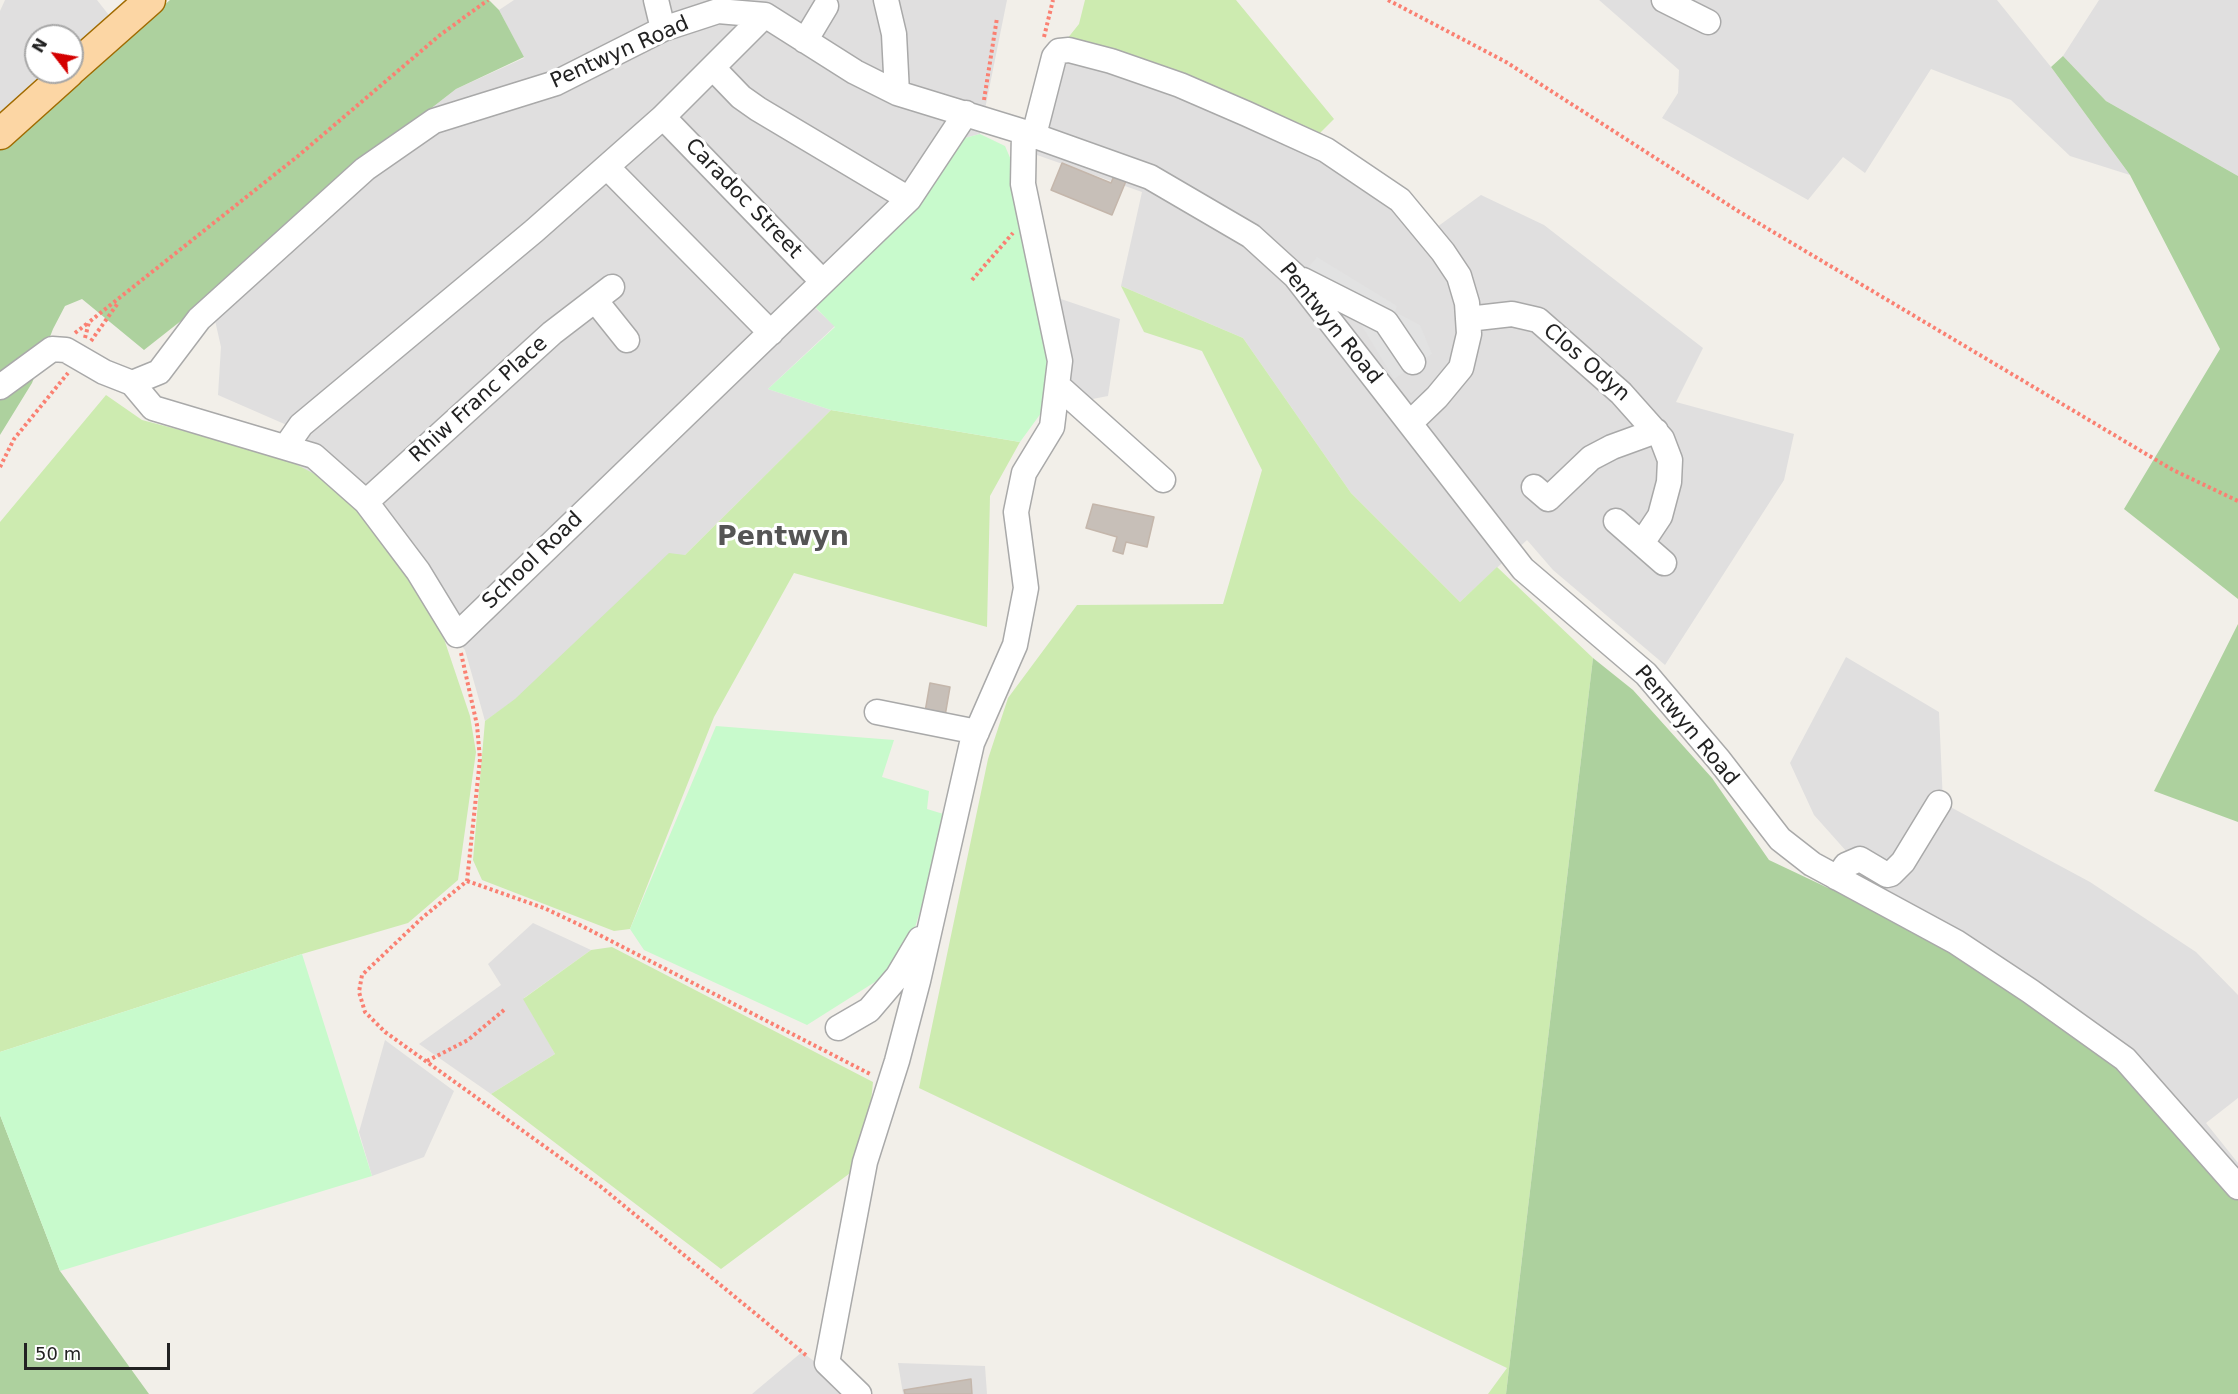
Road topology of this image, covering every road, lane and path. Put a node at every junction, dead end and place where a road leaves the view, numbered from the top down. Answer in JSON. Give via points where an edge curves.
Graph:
{"nodes":[{"id":1,"x":150,"y":0,"type":"edge"},
{"id":2,"x":488,"y":0,"type":"edge"},
{"id":3,"x":656,"y":0,"type":"edge"},
{"id":4,"x":886,"y":0,"type":"edge"},
{"id":5,"x":1388,"y":0,"type":"edge"},
{"id":6,"x":1664,"y":0,"type":"edge"},
{"id":7,"x":830,"y":2,"type":"edge"},
{"id":8,"x":765,"y":15,"type":"junction"},
{"id":9,"x":997,"y":18,"type":"dead end"},
{"id":10,"x":1708,"y":22,"type":"dead end"},
{"id":11,"x":663,"y":29,"type":"junction"},
{"id":12,"x":805,"y":40,"type":"junction"},
{"id":13,"x":84,"y":59,"type":"edge"},
{"id":14,"x":713,"y":68,"type":"junction"},
{"id":15,"x":56,"y":84,"type":"edge"},
{"id":16,"x":897,"y":93,"type":"junction"},
{"id":17,"x":974,"y":116,"type":"junction"},
{"id":18,"x":663,"y":117,"type":"junction"},
{"id":19,"x":0,"y":134,"type":"edge"},
{"id":20,"x":1029,"y":134,"type":"junction"},
{"id":21,"x":607,"y":167,"type":"junction"},
{"id":22,"x":909,"y":199,"type":"junction"},
{"id":23,"x":1032,"y":225,"type":"junction"},
{"id":24,"x":1295,"y":276,"type":"junction"},
{"id":25,"x":972,"y":280,"type":"dead end"},
{"id":26,"x":822,"y":281,"type":"junction"},
{"id":27,"x":120,"y":301,"type":"junction"},
{"id":28,"x":1468,"y":319,"type":"junction"},
{"id":29,"x":771,"y":333,"type":"junction"},
{"id":30,"x":627,"y":340,"type":"dead end"},
{"id":31,"x":81,"y":357,"type":"junction"},
{"id":32,"x":1413,"y":362,"type":"dead end"},
{"id":33,"x":132,"y":383,"type":"junction"},
{"id":34,"x":1057,"y":385,"type":"junction"},
{"id":35,"x":0,"y":387,"type":"edge"},
{"id":36,"x":1410,"y":423,"type":"junction"},
{"id":37,"x":1656,"y":431,"type":"junction"},
{"id":38,"x":286,"y":445,"type":"junction"},
{"id":39,"x":0,"y":467,"type":"edge"},
{"id":40,"x":1162,"y":480,"type":"dead end"},
{"id":41,"x":1534,"y":487,"type":"dead end"},
{"id":42,"x":2238,"y":501,"type":"edge"},
{"id":43,"x":366,"y":502,"type":"junction"},
{"id":44,"x":1616,"y":521,"type":"dead end"},
{"id":45,"x":1642,"y":543,"type":"junction"},
{"id":46,"x":1664,"y":563,"type":"dead end"},
{"id":47,"x":457,"y":634,"type":"junction"},
{"id":48,"x":877,"y":712,"type":"dead end"},
{"id":49,"x":977,"y":732,"type":"junction"},
{"id":50,"x":1939,"y":803,"type":"dead end"},
{"id":51,"x":952,"y":837,"type":"junction"},
{"id":52,"x":1837,"y":878,"type":"junction"},
{"id":53,"x":467,"y":881,"type":"junction"},
{"id":54,"x":504,"y":1010,"type":"dead end"},
{"id":55,"x":838,"y":1028,"type":"dead end"},
{"id":56,"x":426,"y":1061,"type":"junction"},
{"id":57,"x":888,"y":1084,"type":"junction"},
{"id":58,"x":2238,"y":1187,"type":"edge"},
{"id":59,"x":832,"y":1371,"type":"junction"},
{"id":60,"x":859,"y":1394,"type":"edge"}],
"edges":[{"from":1,"to":13,"type":"main road"},
{"from":2,"to":27,"type":"path","via":[[440,35]]},
{"from":3,"to":11,"type":"street"},
{"from":4,"to":16,"type":"street","via":[[894,34]]},
{"from":5,"to":42,"type":"path","via":[[1506,62],[1738,211],[2173,470]]},
{"from":6,"to":10,"type":"street"},
{"from":7,"to":12,"type":"street"},
{"from":8,"to":11,"type":"street","name":"Pentwyn Road","via":[[718,11]]},
{"from":8,"to":12,"type":"street","name":"Pentwyn Road"},
{"from":8,"to":14,"type":"street"},
{"from":9,"to":17,"type":"path"},
{"from":11,"to":33,"type":"street","name":"Pentwyn Road","via":[[556,83],[434,121],[365,170],[199,319],[159,372]]},
{"from":12,"to":16,"type":"street","name":"Pentwyn Road"},
{"from":14,"to":18,"type":"street"},
{"from":14,"to":22,"type":"street","via":[[749,103]]},
{"from":15,"to":19,"type":"main road"},
{"from":16,"to":17,"type":"street","name":"Pentwyn Road"},
{"from":17,"to":20,"type":"street","name":"Pentwyn Road"},
{"from":17,"to":22,"type":"street","name":"School Road"},
{"from":18,"to":21,"type":"street"},
{"from":18,"to":26,"type":"street","name":"Caradoc Street"},
{"from":20,"to":23,"type":"street","via":[[1023,184]]},
{"from":20,"to":24,"type":"street","name":"Pentwyn Road","via":[[1150,177],[1251,236]]},
{"from":20,"to":28,"type":"street","via":[[1059,51],[1111,61],[1189,89],[1326,150],[1400,200],[1459,276]]},
{"from":21,"to":29,"type":"street"},
{"from":21,"to":38,"type":"street","via":[[301,425]]},
{"from":22,"to":26,"type":"street","name":"School Road"},
{"from":23,"to":25,"type":"path","via":[[1014,233]]},
{"from":23,"to":34,"type":"street","via":[[1060,361]]},
{"from":24,"to":32,"type":"street","via":[[1386,322]]},
{"from":24,"to":36,"type":"street","name":"Pentwyn Road"},
{"from":26,"to":29,"type":"street","name":"School Road"},
{"from":27,"to":31,"type":"path"},
{"from":27,"to":31,"type":"path","via":[[89,322]]},
{"from":28,"to":36,"type":"street","via":[[1469,334],[1461,368]]},
{"from":28,"to":37,"type":"street","name":"Clos Odyn","via":[[1512,314],[1538,320],[1621,393]]},
{"from":29,"to":47,"type":"street","name":"School Road"},
{"from":30,"to":43,"type":"street","name":"Rhiw Franc Place","via":[[603,294],[552,333]]},
{"from":31,"to":33,"type":"street"},
{"from":31,"to":35,"type":"street","via":[[52,349]]},
{"from":31,"to":39,"type":"path","via":[[14,439]]},
{"from":33,"to":38,"type":"street","via":[[153,408]]},
{"from":34,"to":40,"type":"street"},
{"from":34,"to":49,"type":"street","via":[[1052,428],[1024,473],[1016,512],[1026,588],[1015,645]]},
{"from":36,"to":52,"type":"street","name":"Pentwyn Road","via":[[1523,569],[1646,674],[1780,839]]},
{"from":37,"to":41,"type":"street","via":[[1591,458],[1548,499]]},
{"from":37,"to":45,"type":"street","name":"Clos Odyn","via":[[1670,460],[1670,482],[1660,516]]},
{"from":38,"to":43,"type":"street","via":[[314,456]]},
{"from":43,"to":47,"type":"street","via":[[418,571]]},
{"from":44,"to":45,"type":"street"},
{"from":45,"to":46,"type":"street"},
{"from":47,"to":53,"type":"path","via":[[477,725],[480,759]]},
{"from":48,"to":49,"type":"street"},
{"from":49,"to":51,"type":"street"},
{"from":50,"to":52,"type":"street","via":[[1903,862],[1891,874],[1860,859],[1846,866]]},
{"from":51,"to":55,"type":"street","via":[[943,845],[922,936],[898,976],[869,1010]]},
{"from":51,"to":57,"type":"street"},
{"from":52,"to":58,"type":"street","name":"Pentwyn Road","via":[[1956,942],[2125,1059]]},
{"from":53,"to":56,"type":"path","via":[[362,975],[359,992],[365,1012],[385,1032]]},
{"from":53,"to":57,"type":"path","via":[[578,924]]},
{"from":54,"to":56,"type":"path","via":[[468,1040]]},
{"from":56,"to":59,"type":"path","via":[[600,1186],[801,1352]]},
{"from":57,"to":59,"type":"street","via":[[865,1162],[827,1363]]},
{"from":59,"to":60,"type":"street"}]}
